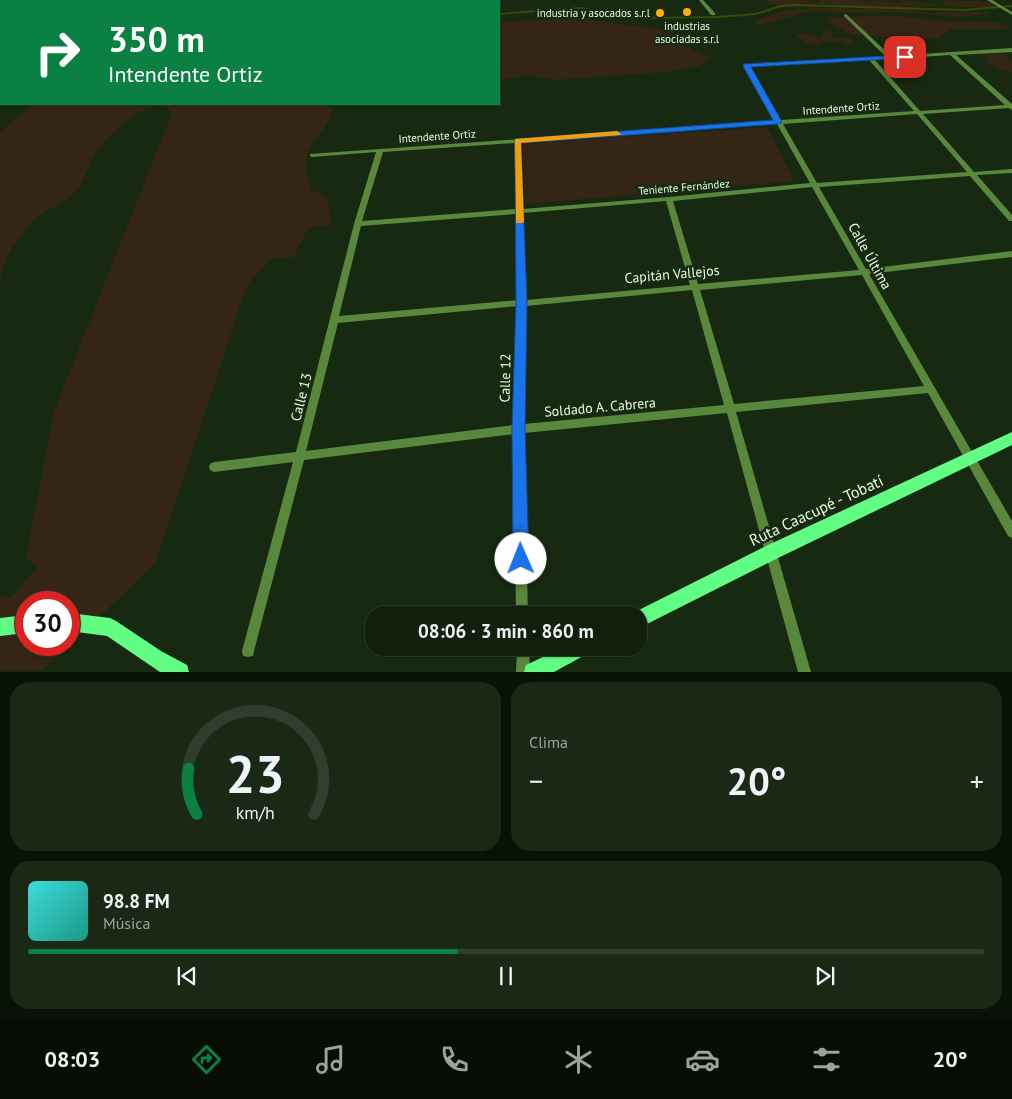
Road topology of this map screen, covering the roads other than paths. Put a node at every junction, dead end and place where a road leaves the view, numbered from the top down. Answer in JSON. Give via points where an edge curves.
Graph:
{"nodes":[{"id":1,"x":701,"y":0,"type":"edge"},
{"id":2,"x":990,"y":0,"type":"edge"},
{"id":3,"x":713,"y":14,"type":"dead end"},
{"id":4,"x":1012,"y":14,"type":"edge"},
{"id":5,"x":846,"y":15,"type":"dead end"},
{"id":6,"x":1012,"y":50,"type":"edge"},
{"id":7,"x":952,"y":54,"type":"junction"},
{"id":8,"x":890,"y":58,"type":"junction"},
{"id":9,"x":871,"y":59,"type":"junction"},
{"id":10,"x":1011,"y":107,"type":"edge"},
{"id":11,"x":918,"y":113,"type":"junction"},
{"id":12,"x":778,"y":122,"type":"junction"},
{"id":13,"x":517,"y":141,"type":"junction"},
{"id":14,"x":380,"y":150,"type":"junction"},
{"id":15,"x":312,"y":155,"type":"dead end"},
{"id":16,"x":1012,"y":171,"type":"edge"},
{"id":17,"x":970,"y":174,"type":"junction"},
{"id":18,"x":814,"y":184,"type":"junction"},
{"id":19,"x":669,"y":199,"type":"junction"},
{"id":20,"x":519,"y":210,"type":"junction"},
{"id":21,"x":1012,"y":219,"type":"edge"},
{"id":22,"x":358,"y":224,"type":"junction"},
{"id":23,"x":1012,"y":254,"type":"edge"},
{"id":24,"x":862,"y":272,"type":"junction"},
{"id":25,"x":693,"y":286,"type":"junction"},
{"id":26,"x":522,"y":303,"type":"junction"},
{"id":27,"x":334,"y":320,"type":"junction"},
{"id":28,"x":929,"y":389,"type":"junction"},
{"id":29,"x":731,"y":409,"type":"junction"},
{"id":30,"x":519,"y":429,"type":"junction"},
{"id":31,"x":1012,"y":438,"type":"edge"},
{"id":32,"x":300,"y":456,"type":"junction"},
{"id":33,"x":970,"y":459,"type":"junction"},
{"id":34,"x":214,"y":467,"type":"dead end"},
{"id":35,"x":994,"y":501,"type":"junction"},
{"id":36,"x":1012,"y":518,"type":"edge"},
{"id":37,"x":1012,"y":532,"type":"edge"},
{"id":38,"x":772,"y":552,"type":"junction"},
{"id":39,"x":522,"y":606,"type":"edge"},
{"id":40,"x":647,"y":615,"type":"edge"},
{"id":41,"x":80,"y":624,"type":"edge"},
{"id":42,"x":15,"y":625,"type":"edge"},
{"id":43,"x":0,"y":627,"type":"edge"},
{"id":44,"x":248,"y":651,"type":"dead end"},
{"id":45,"x":523,"y":656,"type":"edge"},
{"id":46,"x":566,"y":656,"type":"edge"},
{"id":47,"x":180,"y":672,"type":"edge"},
{"id":48,"x":523,"y":672,"type":"edge"},
{"id":49,"x":533,"y":672,"type":"edge"},
{"id":50,"x":805,"y":672,"type":"edge"}],
"edges":[{"from":1,"to":3,"type":"street"},
{"from":2,"to":4,"type":"street"},
{"from":5,"to":8,"type":"street"},
{"from":6,"to":7,"type":"street"},
{"from":7,"to":8,"type":"street"},
{"from":7,"to":10,"type":"street"},
{"from":8,"to":9,"type":"street"},
{"from":9,"to":11,"type":"street"},
{"from":9,"to":12,"type":"street","name":"Calle Última","via":[[747,66]]},
{"from":10,"to":11,"type":"street","name":"Intendente Ortiz"},
{"from":11,"to":12,"type":"street","name":"Intendente Ortiz"},
{"from":11,"to":17,"type":"street"},
{"from":12,"to":13,"type":"street","name":"Intendente Ortiz"},
{"from":12,"to":18,"type":"street","name":"Calle Última"},
{"from":13,"to":14,"type":"street","name":"Intendente Ortiz"},
{"from":13,"to":20,"type":"street","name":"Calle 12"},
{"from":14,"to":15,"type":"street","name":"Intendente Ortiz"},
{"from":14,"to":22,"type":"street","name":"Calle 13"},
{"from":16,"to":17,"type":"street","name":"Teniente Fernández"},
{"from":17,"to":18,"type":"street","name":"Teniente Fernández"},
{"from":17,"to":21,"type":"street"},
{"from":18,"to":19,"type":"street","name":"Teniente Fernández"},
{"from":18,"to":24,"type":"street","name":"Calle Última"},
{"from":19,"to":20,"type":"street","name":"Teniente Fernández"},
{"from":19,"to":25,"type":"street"},
{"from":20,"to":22,"type":"street","name":"Teniente Fernández"},
{"from":20,"to":26,"type":"street","name":"Calle 12"},
{"from":22,"to":27,"type":"street","name":"Calle 13"},
{"from":23,"to":24,"type":"street","name":"Capitán Vallejos"},
{"from":24,"to":25,"type":"street","name":"Capitán Vallejos"},
{"from":24,"to":28,"type":"street","name":"Calle Última"},
{"from":25,"to":26,"type":"street","name":"Capitán Vallejos"},
{"from":25,"to":29,"type":"street"},
{"from":26,"to":27,"type":"street","name":"Capitán Vallejos"},
{"from":26,"to":30,"type":"street","name":"Calle 12"},
{"from":27,"to":32,"type":"street","name":"Calle 13"},
{"from":28,"to":29,"type":"street","name":"Soldado A. Cabrera"},
{"from":28,"to":33,"type":"street","name":"Calle Última"},
{"from":29,"to":30,"type":"street","name":"Soldado A. Cabrera"},
{"from":29,"to":38,"type":"street"},
{"from":30,"to":32,"type":"street","name":"Soldado A. Cabrera"},
{"from":30,"to":39,"type":"street","name":"Calle 12"},
{"from":31,"to":33,"type":"main road","name":"Ruta Caacupé - Tobatí"},
{"from":32,"to":34,"type":"street","name":"Soldado A. Cabrera"},
{"from":32,"to":44,"type":"street","name":"Calle 13"},
{"from":33,"to":35,"type":"street"},
{"from":33,"to":38,"type":"main road","name":"Ruta Caacupé - Tobatí"},
{"from":35,"to":36,"type":"street"},
{"from":35,"to":37,"type":"street"},
{"from":38,"to":40,"type":"main road","name":"Ruta Caacupé - Tobatí"},
{"from":38,"to":50,"type":"street"},
{"from":41,"to":47,"type":"main road","via":[[110,628]]},
{"from":42,"to":43,"type":"main road"},
{"from":45,"to":48,"type":"street"},
{"from":46,"to":49,"type":"main road"}]}
